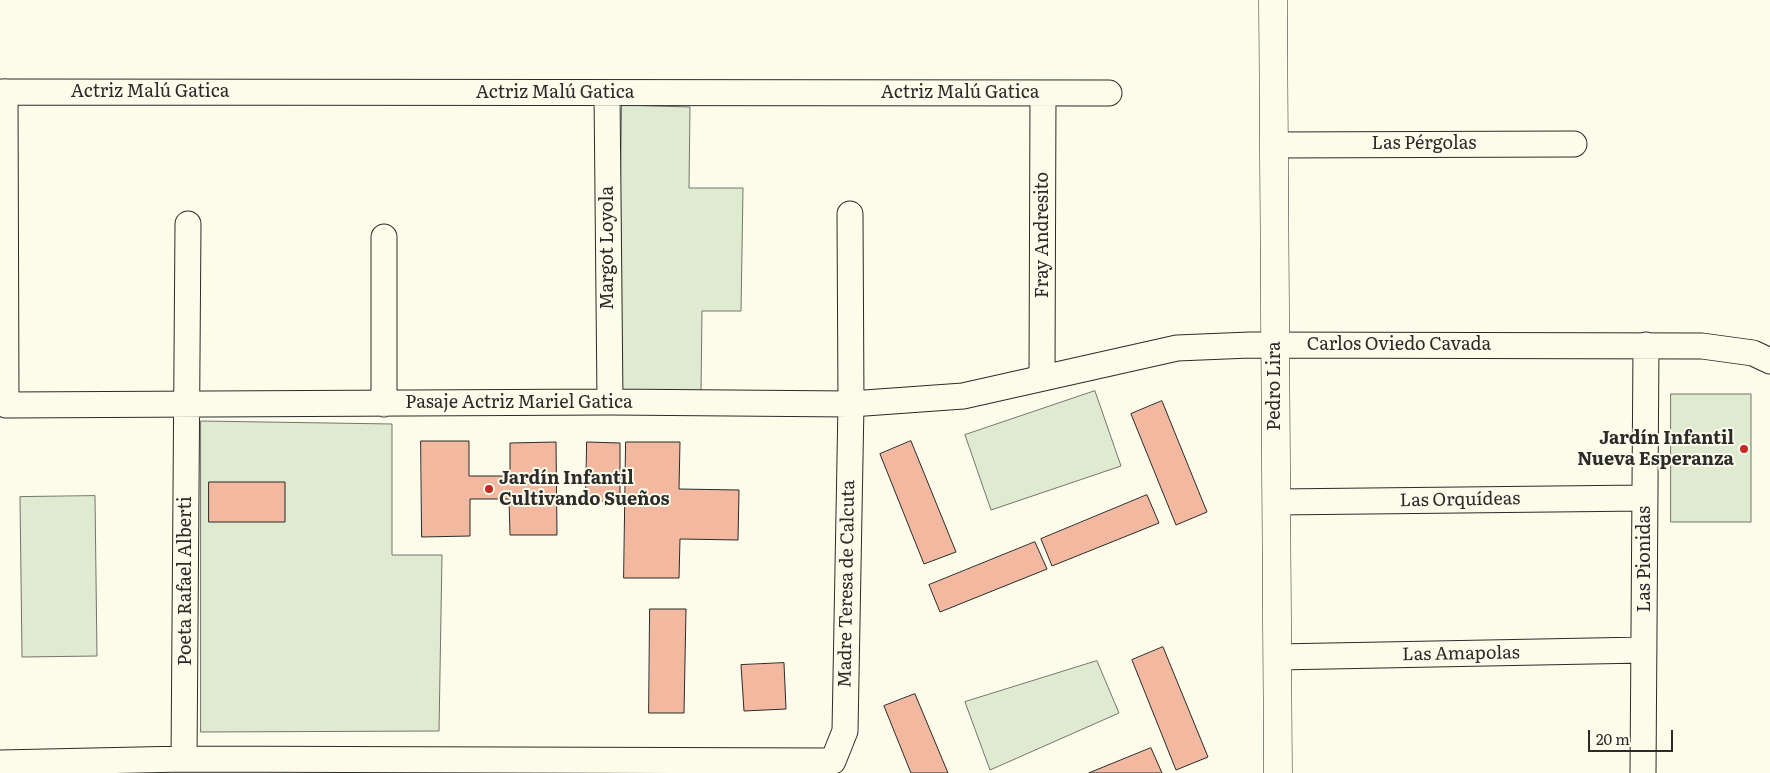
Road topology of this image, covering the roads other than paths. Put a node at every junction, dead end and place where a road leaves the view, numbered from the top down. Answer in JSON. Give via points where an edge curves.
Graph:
{"nodes":[{"id":1,"x":1273,"y":0,"type":"edge"},
{"id":2,"x":2,"y":92,"type":"edge"},
{"id":3,"x":607,"y":93,"type":"junction"},
{"id":4,"x":1044,"y":93,"type":"junction"},
{"id":5,"x":1109,"y":93,"type":"dead end"},
{"id":6,"x":1574,"y":144,"type":"dead end"},
{"id":7,"x":1274,"y":145,"type":"junction"},
{"id":8,"x":850,"y":214,"type":"dead end"},
{"id":9,"x":188,"y":224,"type":"dead end"},
{"id":10,"x":384,"y":237,"type":"dead end"},
{"id":11,"x":1646,"y":345,"type":"junction"},
{"id":12,"x":1275,"y":346,"type":"junction"},
{"id":13,"x":1770,"y":361,"type":"edge"},
{"id":14,"x":1042,"y":378,"type":"junction"},
{"id":15,"x":187,"y":402,"type":"junction"},
{"id":16,"x":610,"y":402,"type":"junction"},
{"id":17,"x":384,"y":404,"type":"junction"},
{"id":18,"x":851,"y":404,"type":"junction"},
{"id":19,"x":1645,"y":498,"type":"junction"},
{"id":20,"x":1276,"y":502,"type":"junction"},
{"id":21,"x":1644,"y":650,"type":"junction"},
{"id":22,"x":1277,"y":657,"type":"junction"},
{"id":23,"x":184,"y":759,"type":"junction"},
{"id":24,"x":0,"y":763,"type":"edge"},
{"id":25,"x":264,"y":767,"type":"edge"},
{"id":26,"x":1278,"y":773,"type":"edge"},
{"id":27,"x":1643,"y":773,"type":"edge"}],
"edges":[{"from":1,"to":7,"type":"street","name":"Pedro Lira"},
{"from":2,"to":3,"type":"street","name":"Actriz Malú Gatica"},
{"from":2,"to":15,"type":"street","name":"Pasaje Actriz Mariel Gatica","via":[[6,404]]},
{"from":3,"to":4,"type":"street","name":"Actriz Malú Gatica"},
{"from":3,"to":16,"type":"street","name":"Margot Loyola"},
{"from":4,"to":5,"type":"street","name":"Actriz Malú Gatica"},
{"from":4,"to":14,"type":"street","name":"Fray Andresito"},
{"from":6,"to":7,"type":"street","name":"Las Pérgolas"},
{"from":7,"to":12,"type":"street","name":"Pedro Lira"},
{"from":8,"to":18,"type":"street","name":"Madre Teresa de Calcuta"},
{"from":9,"to":15,"type":"street"},
{"from":10,"to":17,"type":"street"},
{"from":11,"to":12,"type":"street","name":"Carlos Oviedo Cavada"},
{"from":11,"to":13,"type":"street","name":"Carlos Oviedo Cavada","via":[[1702,346],[1753,353]]},
{"from":11,"to":19,"type":"street","name":"Las Pionidas"},
{"from":12,"to":14,"type":"street","name":"Carlos Oviedo Cavada","via":[[1177,348]]},
{"from":12,"to":20,"type":"street","name":"Pedro Lira"},
{"from":14,"to":18,"type":"street","name":"Carlos Oviedo Cavada","via":[[963,396]]},
{"from":15,"to":17,"type":"street","name":"Pasaje Actriz Mariel Gatica"},
{"from":15,"to":23,"type":"street","name":"Poeta Rafael Alberti"},
{"from":16,"to":17,"type":"street","name":"Pasaje Actriz Mariel Gatica"},
{"from":16,"to":18,"type":"street","name":"Pasaje Actriz Mariel Gatica"},
{"from":18,"to":25,"type":"street","name":"Madre Teresa de Calcuta","via":[[845,731],[832,761]]},
{"from":19,"to":20,"type":"street","name":"Las Orquídeas"},
{"from":19,"to":21,"type":"street","name":"Las Pionidas"},
{"from":20,"to":22,"type":"street","name":"Pedro Lira"},
{"from":21,"to":22,"type":"street","name":"Las Amapolas"},
{"from":21,"to":27,"type":"street","name":"Las Pionidas"},
{"from":22,"to":26,"type":"street","name":"Pedro Lira"},
{"from":23,"to":24,"type":"street"},
{"from":23,"to":25,"type":"street"}]}
